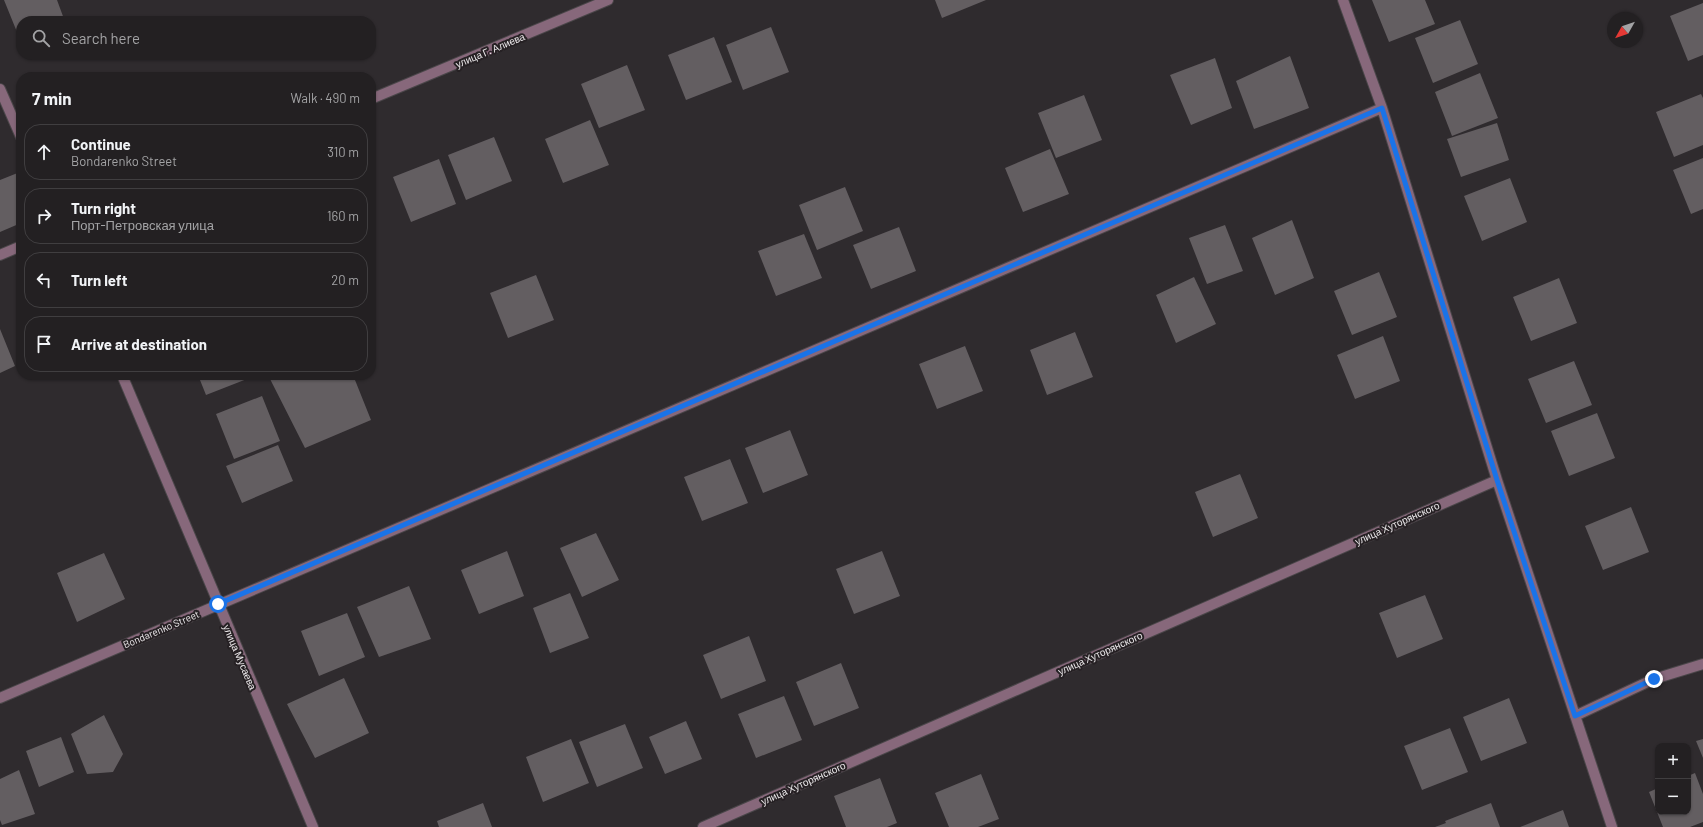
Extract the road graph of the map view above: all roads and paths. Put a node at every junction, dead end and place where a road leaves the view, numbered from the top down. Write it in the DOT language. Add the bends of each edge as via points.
graph roads {
  1 [pos="608,0"];
  2 [pos="1343,0"];
  3 [pos="0,89"];
  4 [pos="376,97"];
  5 [pos="1382,108"];
  6 [pos="16,126"];
  7 [pos="16,248"];
  8 [pos="0,255"];
  9 [pos="124,380"];
  10 [pos="1497,480"];
  11 [pos="218,604"];
  12 [pos="1703,664"];
  13 [pos="0,698"];
  14 [pos="1575,716"];
  15 [pos="313,827"];
  16 [pos="703,827"];
  17 [pos="1612,827"];
  1 -- 4 [label="street, улица Г. Алиева"];
  2 -- 5 [label="street"];
  3 -- 6 [label="street"];
  5 -- 10 [label="street"];
  5 -- 11 [label="street, Bondarenko Street"];
  7 -- 8 [label="street"];
  9 -- 11 [label="street, улица Мусаева"];
  10 -- 14 [label="street"];
  10 -- 16 [label="street, улица Хуторянского"];
  11 -- 13 [label="street, Bondarenko Street"];
  11 -- 15 [label="street, улица Мусаева"];
  12 -- 14 [label="street" via="1654,679"];
  14 -- 17 [label="street"];
}
